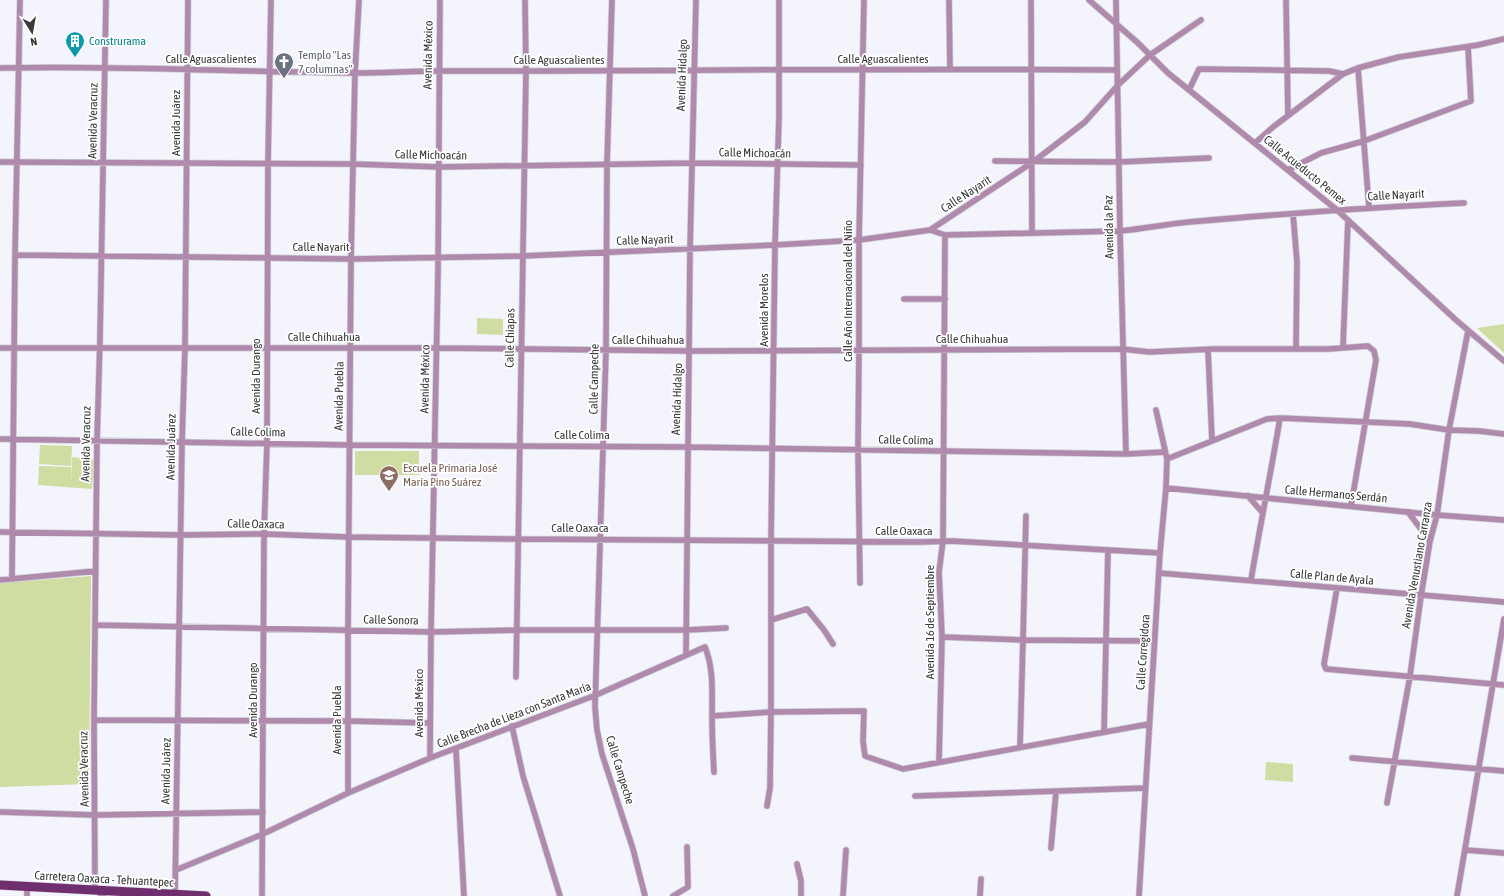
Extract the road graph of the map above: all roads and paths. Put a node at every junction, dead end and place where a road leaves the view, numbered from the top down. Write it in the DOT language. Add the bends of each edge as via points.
graph roads {
  1 [pos="20,0"];
  2 [pos="106,0"];
  3 [pos="188,0"];
  4 [pos="271,0"];
  5 [pos="359,0"];
  6 [pos="440,0"];
  7 [pos="525,0"];
  8 [pos="612,0"];
  9 [pos="696,0"];
  10 [pos="779,0"];
  11 [pos="864,0"];
  12 [pos="948,0"];
  13 [pos="1031,0"];
  14 [pos="1089,0"];
  15 [pos="1116,0"];
  16 [pos="1286,0"];
  17 [pos="1201,20"];
  18 [pos="1117,26"];
  19 [pos="1504,39"];
  20 [pos="1468,47"];
  21 [pos="1150,55"];
  22 [pos="0,68"];
  23 [pos="18,68"];
  24 [pos="104,68"];
  25 [pos="1358,68"];
  26 [pos="779,69"];
  27 [pos="950,69"];
  28 [pos="1031,69"];
  29 [pos="187,70"];
  30 [pos="270,70"];
  31 [pos="863,70"];
  32 [pos="1117,70"];
  33 [pos="1288,70"];
  34 [pos="438,71"];
  35 [pos="526,71"];
  36 [pos="611,71"];
  37 [pos="693,71"];
  38 [pos="355,73"];
  39 [pos="1343,74"];
  40 [pos="1118,85"];
  41 [pos="1189,90"];
  42 [pos="1288,115"];
  43 [pos="1364,141"];
  44 [pos="1255,143"];
  45 [pos="1209,158"];
  46 [pos="0,162"];
  47 [pos="17,162"];
  48 [pos="103,162"];
  49 [pos="187,162"];
  50 [pos="995,162"];
  51 [pos="1033,162"];
  52 [pos="1119,162"];
  53 [pos="268,163"];
  54 [pos="691,163"];
  55 [pos="353,164"];
  56 [pos="607,164"];
  57 [pos="861,164"];
  58 [pos="778,165"];
  59 [pos="524,166"];
  60 [pos="439,167"];
  61 [pos="1288,170"];
  62 [pos="1464,203"];
  63 [pos="1369,207"];
  64 [pos="1337,210"];
  65 [pos="1293,214"];
  66 [pos="1348,220"];
  67 [pos="930,230"];
  68 [pos="1120,231"];
  69 [pos="1032,234"];
  70 [pos="945,235"];
  71 [pos="859,240"];
  72 [pos="775,246"];
  73 [pos="690,250"];
  74 [pos="607,252"];
  75 [pos="15,255"];
  76 [pos="101,256"];
  77 [pos="522,256"];
  78 [pos="186,257"];
  79 [pos="438,257"];
  80 [pos="268,258"];
  81 [pos="351,258"];
  82 [pos="904,299"];
  83 [pos="945,299"];
  84 [pos="1468,331"];
  85 [pos="1343,347"];
  86 [pos="0,348"];
  87 [pos="14,348"];
  88 [pos="100,348"];
  89 [pos="185,348"];
  90 [pos="267,348"];
  91 [pos="350,348"];
  92 [pos="436,348"];
  93 [pos="1123,349"];
  94 [pos="1296,349"];
  95 [pos="521,350"];
  96 [pos="859,350"];
  97 [pos="1208,350"];
  98 [pos="606,351"];
  99 [pos="690,351"];
  100 [pos="774,351"];
  101 [pos="944,351"];
  102 [pos="1504,361"];
  103 [pos="1156,410"];
  104 [pos="1280,418"];
  105 [pos="1366,423"];
  106 [pos="1449,430"];
  107 [pos="1504,434"];
  108 [pos="0,439"];
  109 [pos="13,439"];
  110 [pos="1212,440"];
  111 [pos="97,441"];
  112 [pos="182,442"];
  113 [pos="267,443"];
  114 [pos="349,445"];
  115 [pos="434,445"];
  116 [pos="519,446"];
  117 [pos="604,446"];
  118 [pos="687,447"];
  119 [pos="772,448"];
  120 [pos="858,450"];
  121 [pos="944,451"];
  122 [pos="1164,452"];
  123 [pos="1126,454"];
  124 [pos="1167,460"];
  125 [pos="1166,488"];
  126 [pos="1248,496"];
  127 [pos="1267,498"];
  128 [pos="1351,506"];
  129 [pos="1262,512"];
  130 [pos="1408,512"];
  131 [pos="1437,515"];
  132 [pos="1026,516"];
  133 [pos="1504,520"];
  134 [pos="0,532"];
  135 [pos="12,532"];
  136 [pos="96,533"];
  137 [pos="264,534"];
  138 [pos="180,535"];
  139 [pos="348,537"];
  140 [pos="432,537"];
  141 [pos="518,539"];
  142 [pos="601,540"];
  143 [pos="686,540"];
  144 [pos="943,541"];
  145 [pos="1430,541"];
  146 [pos="771,542"];
  147 [pos="859,542"];
  148 [pos="1025,546"];
  149 [pos="1108,550"];
  150 [pos="1160,553"];
  151 [pos="96,571"];
  152 [pos="1159,573"];
  153 [pos="12,579"];
  154 [pos="0,580"];
  155 [pos="1251,580"];
  156 [pos="860,582"];
  157 [pos="1337,588"];
  158 [pos="1421,596"];
  159 [pos="1504,602"];
  160 [pos="1504,619"];
  161 [pos="770,620"];
  162 [pos="95,625"];
  163 [pos="179,627"];
  164 [pos="264,628"];
  165 [pos="726,628"];
  166 [pos="348,630"];
  167 [pos="517,630"];
  168 [pos="686,630"];
  169 [pos="598,631"];
  170 [pos="431,632"];
  171 [pos="942,637"];
  172 [pos="1024,640"];
  173 [pos="1107,641"];
  174 [pos="1154,641"];
  175 [pos="833,644"];
  176 [pos="686,656"];
  177 [pos="1410,676"];
  178 [pos="516,677"];
  179 [pos="1493,684"];
  180 [pos="1504,685"];
  181 [pos="596,695"];
  182 [pos="772,712"];
  183 [pos="712,716"];
  184 [pos="94,720"];
  185 [pos="178,721"];
  186 [pos="264,721"];
  187 [pos="349,721"];
  188 [pos="429,723"];
  189 [pos="1149,724"];
  190 [pos="512,726"];
  191 [pos="1104,732"];
  192 [pos="1020,747"];
  193 [pos="456,749"];
  194 [pos="430,758"];
  195 [pos="1352,758"];
  196 [pos="1394,761"];
  197 [pos="939,762"];
  198 [pos="1478,769"];
  199 [pos="1504,771"];
  200 [pos="714,772"];
  201 [pos="1145,788"];
  202 [pos="1056,792"];
  203 [pos="348,793"];
  204 [pos="915,796"];
  205 [pos="1387,803"];
  206 [pos="767,806"];
  207 [pos="0,812"];
  208 [pos="263,812"];
  209 [pos="177,813"];
  210 [pos="95,815"];
  211 [pos="263,834"];
  212 [pos="687,846"];
  213 [pos="1051,848"];
  214 [pos="846,850"];
  215 [pos="1465,850"];
  216 [pos="1504,853"];
  217 [pos="797,864"];
  218 [pos="176,870"];
  219 [pos="981,879"];
  220 [pos="0,885"];
  221 [pos="27,886"];
  222 [pos="95,890"];
  223 [pos="174,895"];
  224 [pos="27,896"];
  225 [pos="103,896"];
  226 [pos="206,896"];
  227 [pos="262,896"];
  228 [pos="464,896"];
  229 [pos="560,896"];
  230 [pos="645,896"];
  231 [pos="673,896"];
  232 [pos="801,896"];
  233 [pos="843,896"];
  234 [pos="980,896"];
  235 [pos="1139,896"];
  236 [pos="1457,896"];
  1 -- 23 [label="street"];
  2 -- 24 [label="street, Avenida Veracruz"];
  3 -- 29 [label="street, Avenida Juárez"];
  4 -- 30 [label="street, Avenida Durango"];
  5 -- 38 [label="street, Avenida Puebla"];
  6 -- 34 [label="street, Avenida México"];
  7 -- 35 [label="street, Calle Chiapas"];
  8 -- 36 [label="street, Calle Campeche"];
  9 -- 37 [label="street, Avenida Hidalgo"];
  10 -- 26 [label="street, Avenida Morelos"];
  11 -- 31 [label="street, Calle Año Internacional del Niño"];
  12 -- 27 [label="street"];
  13 -- 28 [label="street"];
  14 -- 18 [label="street, Calle Acueducto Pemex"];
  15 -- 18 [label="street, Avenida la Paz"];
  16 -- 33 [label="street"];
  17 -- 21 [label="street, Calle Nayarit"];
  18 -- 21 [label="street, Calle Acueducto Pemex"];
  18 -- 32 [label="street, Avenida la Paz"];
  19 -- 20 [label="street"];
  20 -- 25 [label="street" via="1415,53"];
  20 -- 43 [label="street" via="1471,101"];
  21 -- 40 [label="street, Calle Nayarit"];
  21 -- 41 [label="street, Calle Acueducto Pemex"];
  22 -- 23 [label="street, Calle Aguascalientes"];
  23 -- 24 [label="street, Calle Aguascalientes"];
  23 -- 47 [label="street"];
  24 -- 29 [label="street, Calle Aguascalientes"];
  24 -- 48 [label="street, Avenida Veracruz"];
  25 -- 39 [label="street"];
  25 -- 43 [label="street"];
  26 -- 31 [label="street, Calle Aguascalientes"];
  26 -- 37 [label="street, Calle Aguascalientes"];
  26 -- 58 [label="street, Avenida Morelos"];
  27 -- 28 [label="street, Calle Aguascalientes"];
  27 -- 31 [label="street, Calle Aguascalientes"];
  28 -- 32 [label="street, Calle Aguascalientes"];
  28 -- 51 [label="street"];
  29 -- 30 [label="street, Calle Aguascalientes"];
  29 -- 49 [label="street, Avenida Juárez"];
  30 -- 38 [label="street, Calle Aguascalientes"];
  30 -- 53 [label="street, Avenida Durango"];
  31 -- 57 [label="street, Calle Año Internacional del Niño"];
  32 -- 40 [label="street, Avenida la Paz"];
  33 -- 39 [label="street"];
  33 -- 41 [label="street" via="1199,69"];
  33 -- 42 [label="street"];
  34 -- 35 [label="street, Calle Aguascalientes"];
  34 -- 38 [label="street, Calle Aguascalientes"];
  34 -- 60 [label="street, Avenida México"];
  35 -- 36 [label="street, Calle Aguascalientes"];
  35 -- 59 [label="street, Calle Chiapas"];
  36 -- 37 [label="street, Calle Aguascalientes"];
  36 -- 56 [label="street, Calle Campeche"];
  37 -- 54 [label="street, Avenida Hidalgo"];
  38 -- 55 [label="street, Avenida Puebla"];
  39 -- 42 [label="street"];
  40 -- 51 [label="street, Calle Nayarit" via="1085,122"];
  40 -- 52 [label="street, Avenida la Paz"];
  41 -- 44 [label="street, Calle Acueducto Pemex"];
  42 -- 44 [label="street"];
  43 -- 61 [label="street" via="1321,153"];
  43 -- 63 [label="street"];
  44 -- 61 [label="street, Calle Acueducto Pemex"];
  45 -- 52 [label="street"];
  46 -- 47 [label="street, Calle Michoacán"];
  47 -- 48 [label="street, Calle Michoacán"];
  47 -- 75 [label="street"];
  48 -- 49 [label="street, Calle Michoacán"];
  48 -- 76 [label="street, Avenida Veracruz"];
  49 -- 53 [label="street, Calle Michoacán"];
  49 -- 78 [label="street, Avenida Juárez"];
  50 -- 51 [label="street"];
  51 -- 52 [label="street"];
  51 -- 67 [label="street, Calle Nayarit"];
  51 -- 69 [label="street"];
  52 -- 68 [label="street, Avenida la Paz"];
  53 -- 55 [label="street, Calle Michoacán"];
  53 -- 80 [label="street, Avenida Durango"];
  54 -- 56 [label="street, Calle Michoacán"];
  54 -- 58 [label="street, Calle Michoacán"];
  54 -- 73 [label="street, Avenida Hidalgo"];
  55 -- 60 [label="street, Calle Michoacán"];
  55 -- 81 [label="street, Avenida Puebla"];
  56 -- 59 [label="street, Calle Michoacán"];
  56 -- 74 [label="street, Calle Campeche"];
  57 -- 58 [label="street, Calle Michoacán"];
  57 -- 71 [label="street, Calle Año Internacional del Niño"];
  58 -- 72 [label="street, Avenida Morelos"];
  59 -- 60 [label="street, Calle Michoacán"];
  59 -- 77 [label="street, Calle Chiapas"];
  60 -- 79 [label="street, Avenida México"];
  61 -- 64 [label="street, Calle Acueducto Pemex"];
  62 -- 63 [label="street, Calle Nayarit"];
  63 -- 64 [label="street, Calle Nayarit"];
  64 -- 65 [label="street, Calle Nayarit"];
  64 -- 66 [label="street, Calle Acueducto Pemex"];
  65 -- 68 [label="street, Calle Nayarit" via="1186,222"];
  65 -- 94 [label="street" via="1297,262"];
  66 -- 84 [label="street, Calle Acueducto Pemex"];
  66 -- 85 [label="street"];
  67 -- 70 [label="street"];
  67 -- 71 [label="street, Calle Nayarit"];
  68 -- 69 [label="street, Calle Nayarit"];
  68 -- 93 [label="street, Avenida la Paz"];
  69 -- 70 [label="street, Calle Nayarit"];
  70 -- 83 [label="street, Avenida 16 de Septiembre"];
  71 -- 72 [label="street, Calle Nayarit"];
  71 -- 96 [label="street, Calle Año Internacional del Niño"];
  72 -- 73 [label="street, Calle Nayarit"];
  72 -- 100 [label="street, Avenida Morelos"];
  73 -- 74 [label="street, Calle Nayarit"];
  73 -- 99 [label="street, Avenida Hidalgo"];
  74 -- 77 [label="street, Calle Nayarit"];
  74 -- 98 [label="street, Calle Campeche"];
  75 -- 76 [label="street, Calle Nayarit"];
  75 -- 87 [label="street"];
  76 -- 78 [label="street, Calle Nayarit"];
  76 -- 88 [label="street, Avenida Veracruz"];
  77 -- 79 [label="street, Calle Nayarit"];
  77 -- 95 [label="street, Calle Chiapas"];
  78 -- 80 [label="street, Calle Nayarit"];
  78 -- 89 [label="street, Avenida Juárez"];
  79 -- 81 [label="street, Calle Nayarit"];
  79 -- 92 [label="street, Avenida México"];
  80 -- 81 [label="street, Calle Nayarit"];
  80 -- 90 [label="street, Avenida Durango"];
  81 -- 91 [label="street, Avenida Puebla"];
  82 -- 83 [label="street"];
  83 -- 101 [label="street, Avenida 16 de Septiembre"];
  84 -- 102 [label="street, Calle Acueducto Pemex"];
  84 -- 106 [label="street, Avenida Venustiano Carranza"];
  85 -- 94 [label="street, Calle Chihuahua"];
  85 -- 105 [label="street, Calle Chihuahua" via="1368,346 1374,351 1376,360"];
  86 -- 87 [label="street, Calle Chihuahua"];
  87 -- 88 [label="street, Calle Chihuahua"];
  87 -- 109 [label="street"];
  88 -- 89 [label="street, Calle Chihuahua"];
  88 -- 111 [label="street, Avenida Veracruz"];
  89 -- 90 [label="street, Calle Chihuahua"];
  89 -- 112 [label="street, Avenida Juárez"];
  90 -- 91 [label="street, Calle Chihuahua"];
  90 -- 113 [label="street, Avenida Durango"];
  91 -- 92 [label="street, Calle Chihuahua"];
  91 -- 114 [label="street, Avenida Puebla"];
  92 -- 95 [label="street, Calle Chihuahua"];
  92 -- 115 [label="street, Avenida México"];
  93 -- 97 [label="street, Calle Chihuahua" via="1149,352"];
  93 -- 101 [label="street, Calle Chihuahua"];
  93 -- 123 [label="street, Avenida la Paz"];
  94 -- 97 [label="street, Calle Chihuahua"];
  95 -- 98 [label="street, Calle Chihuahua"];
  95 -- 116 [label="street, Calle Chiapas"];
  96 -- 100 [label="street, Calle Chihuahua"];
  96 -- 101 [label="street, Calle Chihuahua"];
  96 -- 120 [label="street, Calle Año Internacional del Niño"];
  97 -- 110 [label="street"];
  98 -- 99 [label="street, Calle Chihuahua"];
  98 -- 117 [label="street, Calle Campeche"];
  99 -- 100 [label="street, Calle Chihuahua"];
  99 -- 118 [label="street, Avenida Hidalgo"];
  100 -- 119 [label="street, Avenida Morelos"];
  101 -- 121 [label="street, Avenida 16 de Septiembre"];
  103 -- 122 [label="street, Calle Corregidora"];
  104 -- 105 [label="street"];
  104 -- 110 [label="street" via="1267,419"];
  104 -- 127 [label="street"];
  105 -- 106 [label="street" via="1410,424"];
  105 -- 128 [label="street"];
  106 -- 107 [label="street"];
  106 -- 131 [label="street, Avenida Venustiano Carranza"];
  108 -- 109 [label="street, Calle Colima"];
  109 -- 111 [label="street, Calle Colima"];
  109 -- 135 [label="street"];
  110 -- 124 [label="street"];
  111 -- 112 [label="street, Calle Colima"];
  111 -- 136 [label="street, Avenida Veracruz"];
  112 -- 113 [label="street, Calle Colima"];
  112 -- 138 [label="street, Avenida Juárez"];
  113 -- 114 [label="street, Calle Colima"];
  113 -- 137 [label="street, Avenida Durango"];
  114 -- 115 [label="street, Calle Colima"];
  114 -- 139 [label="street, Avenida Puebla"];
  115 -- 116 [label="street, Calle Colima"];
  115 -- 140 [label="street, Avenida México"];
  116 -- 117 [label="street, Calle Colima"];
  116 -- 141 [label="street, Calle Chiapas"];
  117 -- 118 [label="street, Calle Colima"];
  117 -- 142 [label="street, Calle Campeche"];
  118 -- 119 [label="street, Calle Colima"];
  118 -- 143 [label="street, Avenida Hidalgo"];
  119 -- 120 [label="street, Calle Colima"];
  119 -- 146 [label="street, Avenida Morelos"];
  120 -- 121 [label="street, Calle Colima"];
  120 -- 147 [label="street, Calle Año Internacional del Niño"];
  121 -- 123 [label="street, Calle Colima"];
  121 -- 144 [label="street, Avenida 16 de Septiembre"];
  122 -- 123 [label="street, Calle Colima"];
  122 -- 124 [label="street, Calle Corregidora"];
  124 -- 125 [label="street, Calle Corregidora"];
  125 -- 126 [label="street, Calle Hermanos Serdán"];
  125 -- 150 [label="street, Calle Corregidora"];
  126 -- 127 [label="street, Calle Hermanos Serdán"];
  126 -- 129 [label="street"];
  127 -- 128 [label="street, Calle Hermanos Serdán"];
  127 -- 129 [label="street"];
  128 -- 130 [label="street, Calle Hermanos Serdán"];
  129 -- 155 [label="street"];
  130 -- 131 [label="street, Calle Hermanos Serdán"];
  130 -- 145 [label="street"];
  131 -- 133 [label="street, Calle Hermanos Serdán"];
  131 -- 145 [label="street, Avenida Venustiano Carranza"];
  132 -- 148 [label="street"];
  134 -- 135 [label="street, Calle Oaxaca"];
  135 -- 136 [label="street, Calle Oaxaca"];
  135 -- 153 [label="street"];
  136 -- 138 [label="street, Calle Oaxaca"];
  136 -- 151 [label="street, Avenida Veracruz"];
  137 -- 138 [label="street, Calle Oaxaca"];
  137 -- 139 [label="street, Calle Oaxaca"];
  137 -- 164 [label="street, Avenida Durango"];
  138 -- 163 [label="street, Avenida Juárez"];
  139 -- 140 [label="street, Calle Oaxaca"];
  139 -- 166 [label="street, Avenida Puebla"];
  140 -- 141 [label="street, Calle Oaxaca"];
  140 -- 170 [label="street, Avenida México"];
  141 -- 142 [label="street, Calle Oaxaca"];
  141 -- 167 [label="street, Calle Chiapas"];
  142 -- 143 [label="street, Calle Oaxaca"];
  142 -- 169 [label="street, Calle Campeche"];
  143 -- 146 [label="street, Calle Oaxaca"];
  143 -- 168 [label="street, Avenida Hidalgo"];
  144 -- 147 [label="street, Calle Oaxaca"];
  144 -- 148 [label="street, Calle Oaxaca"];
  144 -- 171 [label="street, Avenida 16 de Septiembre" via="939,572"];
  145 -- 158 [label="street, Avenida Venustiano Carranza"];
  146 -- 147 [label="street, Calle Oaxaca"];
  146 -- 161 [label="street, Avenida Morelos"];
  147 -- 156 [label="street, Calle Año Internacional del Niño"];
  148 -- 149 [label="street, Calle Oaxaca"];
  148 -- 172 [label="street"];
  149 -- 150 [label="street, Calle Oaxaca"];
  149 -- 173 [label="street"];
  150 -- 152 [label="street, Calle Corregidora"];
  151 -- 153 [label="street"];
  151 -- 162 [label="street, Avenida Veracruz"];
  152 -- 155 [label="street, Calle Plan de Ayala"];
  152 -- 174 [label="street, Calle Corregidora"];
  153 -- 154 [label="street"];
  155 -- 157 [label="street, Calle Plan de Ayala"];
  157 -- 158 [label="street, Calle Plan de Ayala"];
  157 -- 177 [label="street" via="1324,664 1326,669"];
  158 -- 159 [label="street, Calle Plan de Ayala"];
  158 -- 177 [label="street, Avenida Venustiano Carranza"];
  160 -- 179 [label="street"];
  161 -- 175 [label="street" via="807,609"];
  161 -- 182 [label="street, Avenida Morelos"];
  162 -- 163 [label="street, Calle Sonora"];
  162 -- 184 [label="street, Avenida Veracruz"];
  163 -- 164 [label="street, Calle Sonora"];
  163 -- 185 [label="street, Avenida Juárez"];
  164 -- 166 [label="street, Calle Sonora"];
  164 -- 186 [label="street, Avenida Durango"];
  165 -- 168 [label="street, Calle Sonora"];
  166 -- 170 [label="street, Calle Sonora"];
  166 -- 187 [label="street, Avenida Puebla"];
  167 -- 169 [label="street, Calle Sonora"];
  167 -- 170 [label="street, Calle Sonora"];
  167 -- 178 [label="street, Calle Chiapas"];
  168 -- 169 [label="street, Calle Sonora"];
  168 -- 176 [label="street, Avenida Hidalgo"];
  169 -- 181 [label="street, Calle Campeche"];
  170 -- 188 [label="street, Avenida México"];
  171 -- 172 [label="street"];
  171 -- 197 [label="street, Avenida 16 de Septiembre"];
  172 -- 173 [label="street"];
  172 -- 192 [label="street"];
  173 -- 174 [label="street"];
  173 -- 191 [label="street"];
  174 -- 189 [label="street, Calle Corregidora"];
  176 -- 181 [label="street, Calle Brecha de Lieza con Santa María"];
  176 -- 183 [label="street, Calle Brecha de Lieza con Santa María" via="705,647 709,657 713,688"];
  177 -- 179 [label="street"];
  177 -- 196 [label="street, Avenida Venustiano Carranza"];
  179 -- 180 [label="street"];
  179 -- 198 [label="street"];
  181 -- 190 [label="street, Calle Brecha de Lieza con Santa María"];
  181 -- 230 [label="street, Calle Campeche" via="597,730 602,754 633,848"];
  182 -- 183 [label="street"];
  182 -- 197 [label="street" via="864,711 862,741 865,756 903,769"];
  182 -- 206 [label="street, Avenida Morelos" via="770,788"];
  183 -- 200 [label="street"];
  184 -- 185 [label="street"];
  184 -- 210 [label="street, Avenida Veracruz"];
  185 -- 186 [label="street"];
  185 -- 209 [label="street, Avenida Juárez"];
  186 -- 187 [label="street"];
  186 -- 208 [label="street, Avenida Durango"];
  187 -- 188 [label="street"];
  187 -- 203 [label="street, Avenida Puebla"];
  188 -- 194 [label="street, Avenida México"];
  189 -- 191 [label="street"];
  189 -- 201 [label="street, Calle Corregidora"];
  190 -- 193 [label="street, Calle Brecha de Lieza con Santa María"];
  190 -- 229 [label="street" via="523,776"];
  191 -- 192 [label="street"];
  192 -- 197 [label="street"];
  193 -- 194 [label="street, Calle Brecha de Lieza con Santa María"];
  193 -- 228 [label="street"];
  194 -- 203 [label="street, Calle Brecha de Lieza con Santa María"];
  195 -- 196 [label="street"];
  196 -- 198 [label="street"];
  196 -- 205 [label="street, Avenida Venustiano Carranza"];
  198 -- 199 [label="street"];
  198 -- 215 [label="street"];
  201 -- 202 [label="street"];
  201 -- 235 [label="street, Calle Corregidora"];
  202 -- 204 [label="street"];
  202 -- 213 [label="street"];
  203 -- 211 [label="street, Calle Brecha de Lieza con Santa María"];
  207 -- 210 [label="street"];
  208 -- 209 [label="street"];
  208 -- 211 [label="street, Avenida Durango"];
  209 -- 210 [label="street"];
  209 -- 218 [label="street, Avenida Juárez"];
  210 -- 222 [label="street, Avenida Veracruz"];
  211 -- 218 [label="street, Calle Brecha de Lieza con Santa María"];
  211 -- 227 [label="street, Avenida Durango"];
  212 -- 231 [label="street" via="688,887"];
  214 -- 233 [label="street"];
  215 -- 216 [label="street"];
  215 -- 236 [label="street"];
  217 -- 232 [label="street"];
  218 -- 223 [label="street, Avenida Juárez"];
  219 -- 234 [label="street"];
  220 -- 221 [label="main road, Carretera Oaxaca - Tehuantepec"];
  221 -- 222 [label="main road, Carretera Oaxaca - Tehuantepec"];
  221 -- 224 [label="street"];
  222 -- 223 [label="main road, Carretera Oaxaca - Tehuantepec"];
  222 -- 225 [label="street"];
  223 -- 226 [label="main road, Carretera Oaxaca - Tehuantepec"];
}
